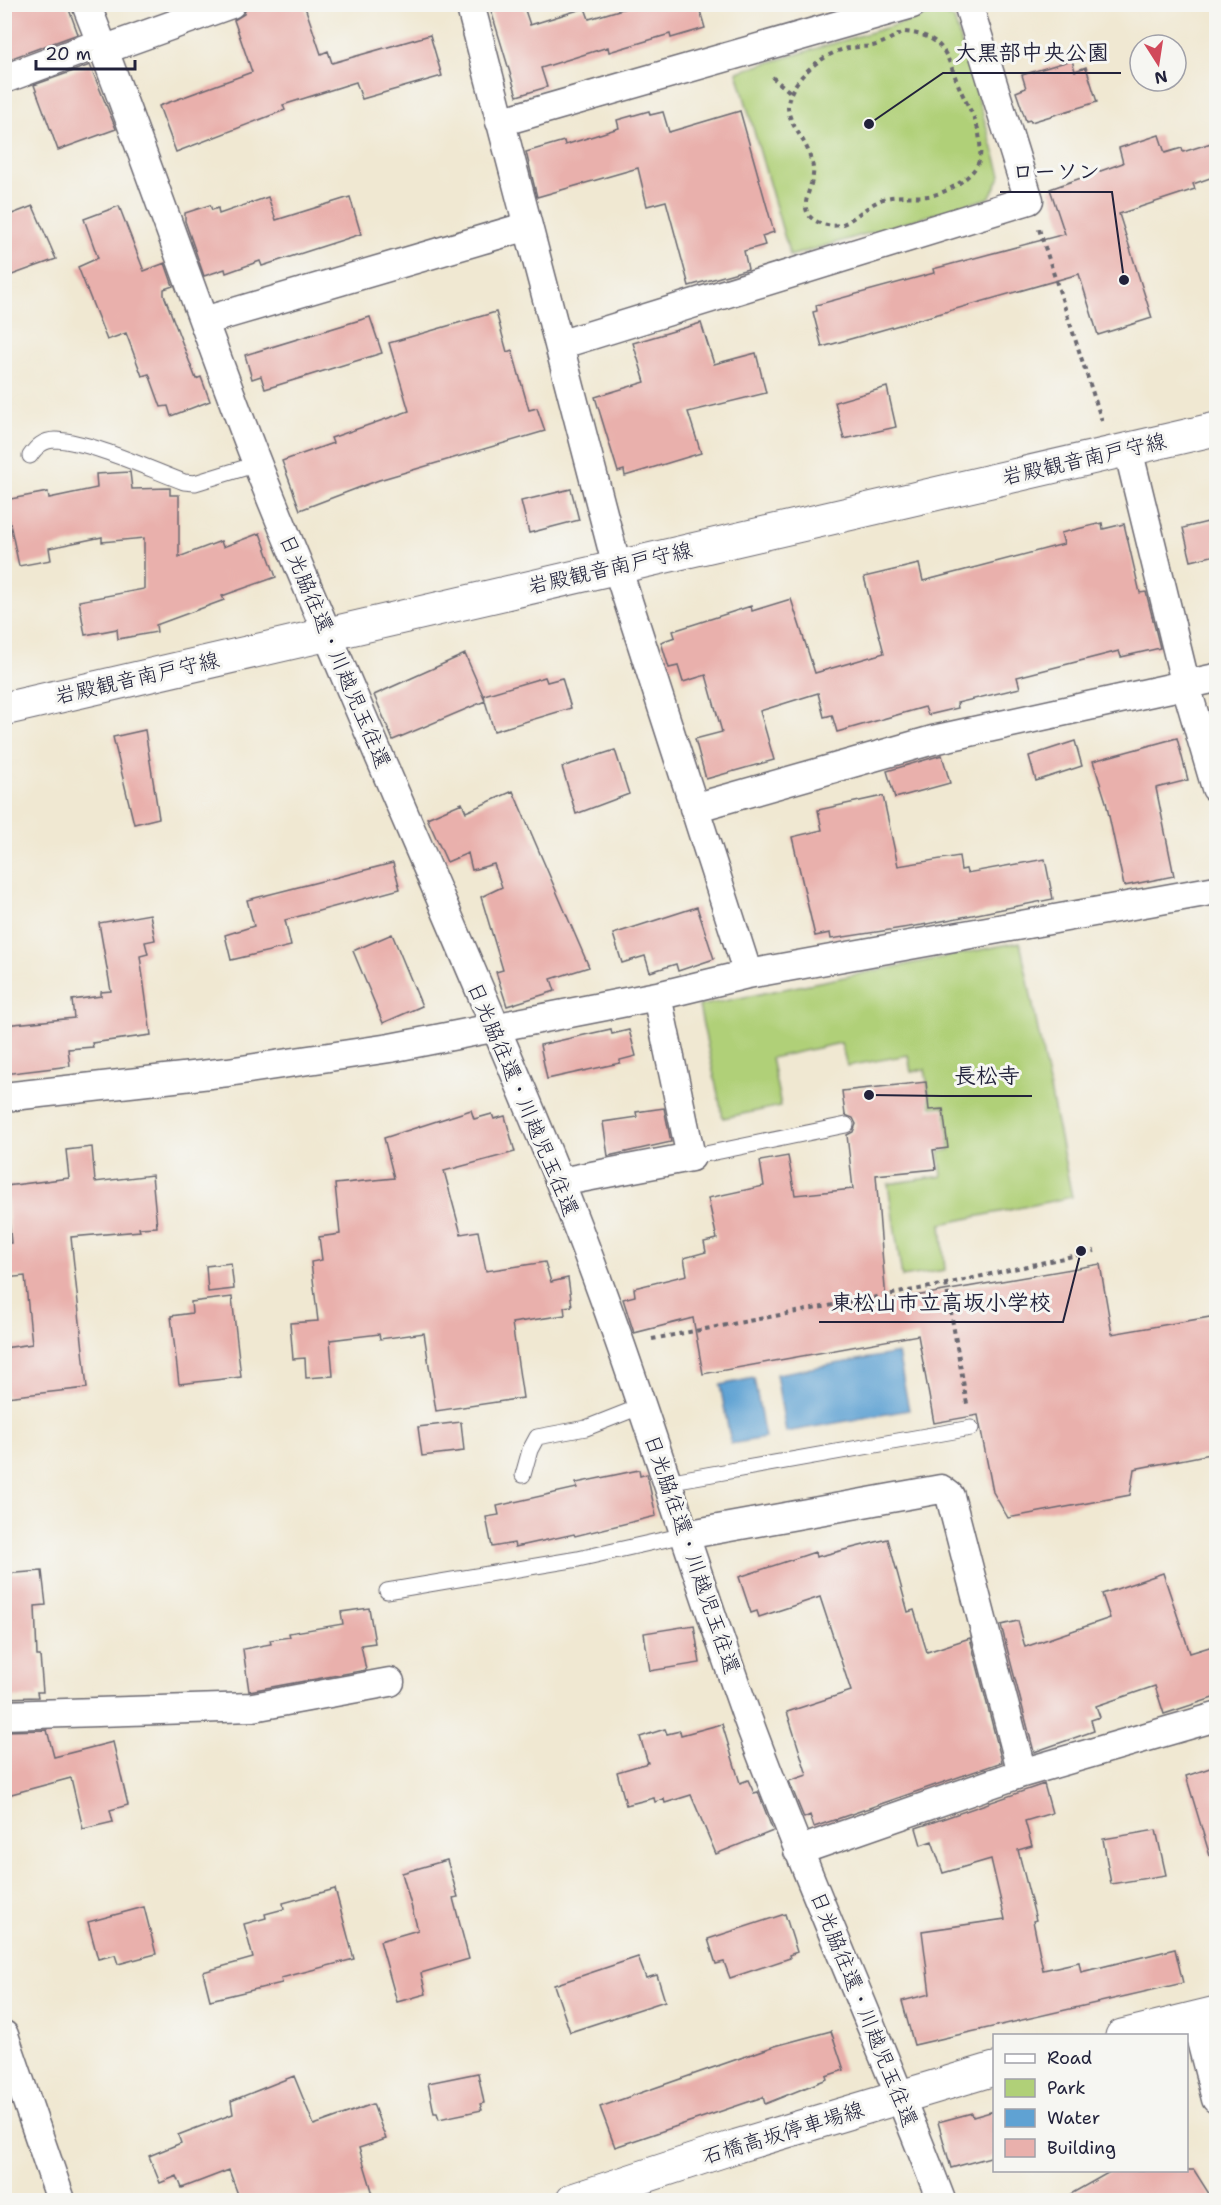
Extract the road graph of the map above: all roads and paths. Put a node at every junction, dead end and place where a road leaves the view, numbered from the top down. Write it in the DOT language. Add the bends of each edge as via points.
graph roads {
  1 [pos="86,4"];
  2 [pos="231,4"];
  3 [pos="470,4"];
  4 [pos="912,4"];
  5 [pos="968,4"];
  6 [pos="102,47"];
  7 [pos="4,79"];
  8 [pos="500,122"];
  9 [pos="931,196"];
  10 [pos="1029,200"];
  11 [pos="528,226"];
  12 [pos="204,321"];
  13 [pos="559,345"];
  14 [pos="1102,421"];
  15 [pos="1216,429"];
  16 [pos="1128,450"];
  17 [pos="30,456"];
  18 [pos="257,464"];
  19 [pos="617,567"];
  20 [pos="326,634"];
  21 [pos="1216,678"];
  22 [pos="1186,686"];
  23 [pos="4,709"];
  24 [pos="1216,788"];
  25 [pos="694,808"];
  26 [pos="1216,890"];
  27 [pos="748,974"];
  28 [pos="657,996"];
  29 [pos="495,1030"];
  30 [pos="4,1097"];
  31 [pos="846,1125"];
  32 [pos="691,1157"];
  33 [pos="560,1182"];
  34 [pos="1095,1251"];
  35 [pos="946,1284"];
  36 [pos="622,1345"];
  37 [pos="642,1406"];
  38 [pos="971,1428"];
  39 [pos="523,1475"];
  40 [pos="667,1482"];
  41 [pos="686,1535"];
  42 [pos="387,1591"];
  43 [pos="390,1682"];
  44 [pos="4,1715"];
  45 [pos="1216,1717"];
  46 [pos="1022,1773"];
  47 [pos="798,1851"];
  48 [pos="1206,2015"];
  49 [pos="1130,2034"];
  50 [pos="6,2043"];
  51 [pos="993,2069"];
  52 [pos="902,2097"];
  53 [pos="1216,2099"];
  54 [pos="61,2200"];
  55 [pos="573,2200"];
  56 [pos="941,2200"];
  1 -- 6 [label="street, 日光脇往還・川越児玉往還"];
  2 -- 6 [label="street"];
  3 -- 8 [label="street"];
  4 -- 8 [label="street"];
  5 -- 10 [label="street"];
  6 -- 7 [label="street"];
  6 -- 12 [label="street, 日光脇往還・川越児玉往還"];
  8 -- 11 [label="street"];
  9 -- 9 [label="path" via="882,200 842,225 820,224 811,217 805,196 813,174 812,164 790,119 788,106 790,92 804,75 847,48 873,46 905,32 925,34 938,41 978,132 980,156 977,166 962,180"];
  10 -- 13 [label="street"];
  10 -- 14 [label="path"];
  11 -- 12 [label="street"];
  11 -- 13 [label="street"];
  12 -- 18 [label="street, 日光脇往還・川越児玉往還"];
  13 -- 19 [label="street"];
  15 -- 16 [label="main road, 岩殿観音南戸守線"];
  16 -- 19 [label="main road, 岩殿観音南戸守線"];
  16 -- 22 [label="street"];
  17 -- 18 [label="lane" via="37,445 54,440 195,483"];
  18 -- 20 [label="street, 日光脇往還・川越児玉往還"];
  19 -- 20 [label="main road, 岩殿観音南戸守線"];
  19 -- 25 [label="street"];
  20 -- 23 [label="main road, 岩殿観音南戸守線"];
  20 -- 29 [label="street, 日光脇往還・川越児玉往還"];
  21 -- 22 [label="street"];
  22 -- 24 [label="street"];
  22 -- 25 [label="street" via="933,740"];
  25 -- 27 [label="street"];
  26 -- 27 [label="street"];
  27 -- 28 [label="street"];
  28 -- 29 [label="street"];
  28 -- 32 [label="street"];
  29 -- 30 [label="street" via="228,1072"];
  29 -- 33 [label="street, 日光脇往還・川越児玉往還"];
  31 -- 32 [label="lane"];
  32 -- 33 [label="street"];
  33 -- 36 [label="street, 日光脇往還・川越児玉往還"];
  34 -- 35 [label="path"];
  35 -- 36 [label="path"];
  35 -- 38 [label="path"];
  36 -- 37 [label="street, 日光脇往還・川越児玉往還"];
  37 -- 39 [label="lane" via="586,1428 537,1437"];
  37 -- 40 [label="street, 日光脇往還・川越児玉往還"];
  38 -- 40 [label="lane"];
  40 -- 41 [label="street, 日光脇往還・川越児玉往還"];
  41 -- 42 [label="lane" via="578,1559"];
  41 -- 46 [label="street" via="941,1490 950,1496"];
  41 -- 47 [label="street, 日光脇往還・川越児玉往還"];
  43 -- 44 [label="street" via="253,1707"];
  45 -- 46 [label="street"];
  46 -- 47 [label="street"];
  47 -- 52 [label="street, 日光脇往還・川越児玉往還"];
  48 -- 49 [label="main road"];
  48 -- 53 [label="street"];
  50 -- 54 [label="street"];
  51 -- 52 [label="main road, 石橋高坂停車場線"];
  52 -- 55 [label="main road, 石橋高坂停車場線"];
  52 -- 56 [label="street, 日光脇往還・川越児玉往還"];
}
